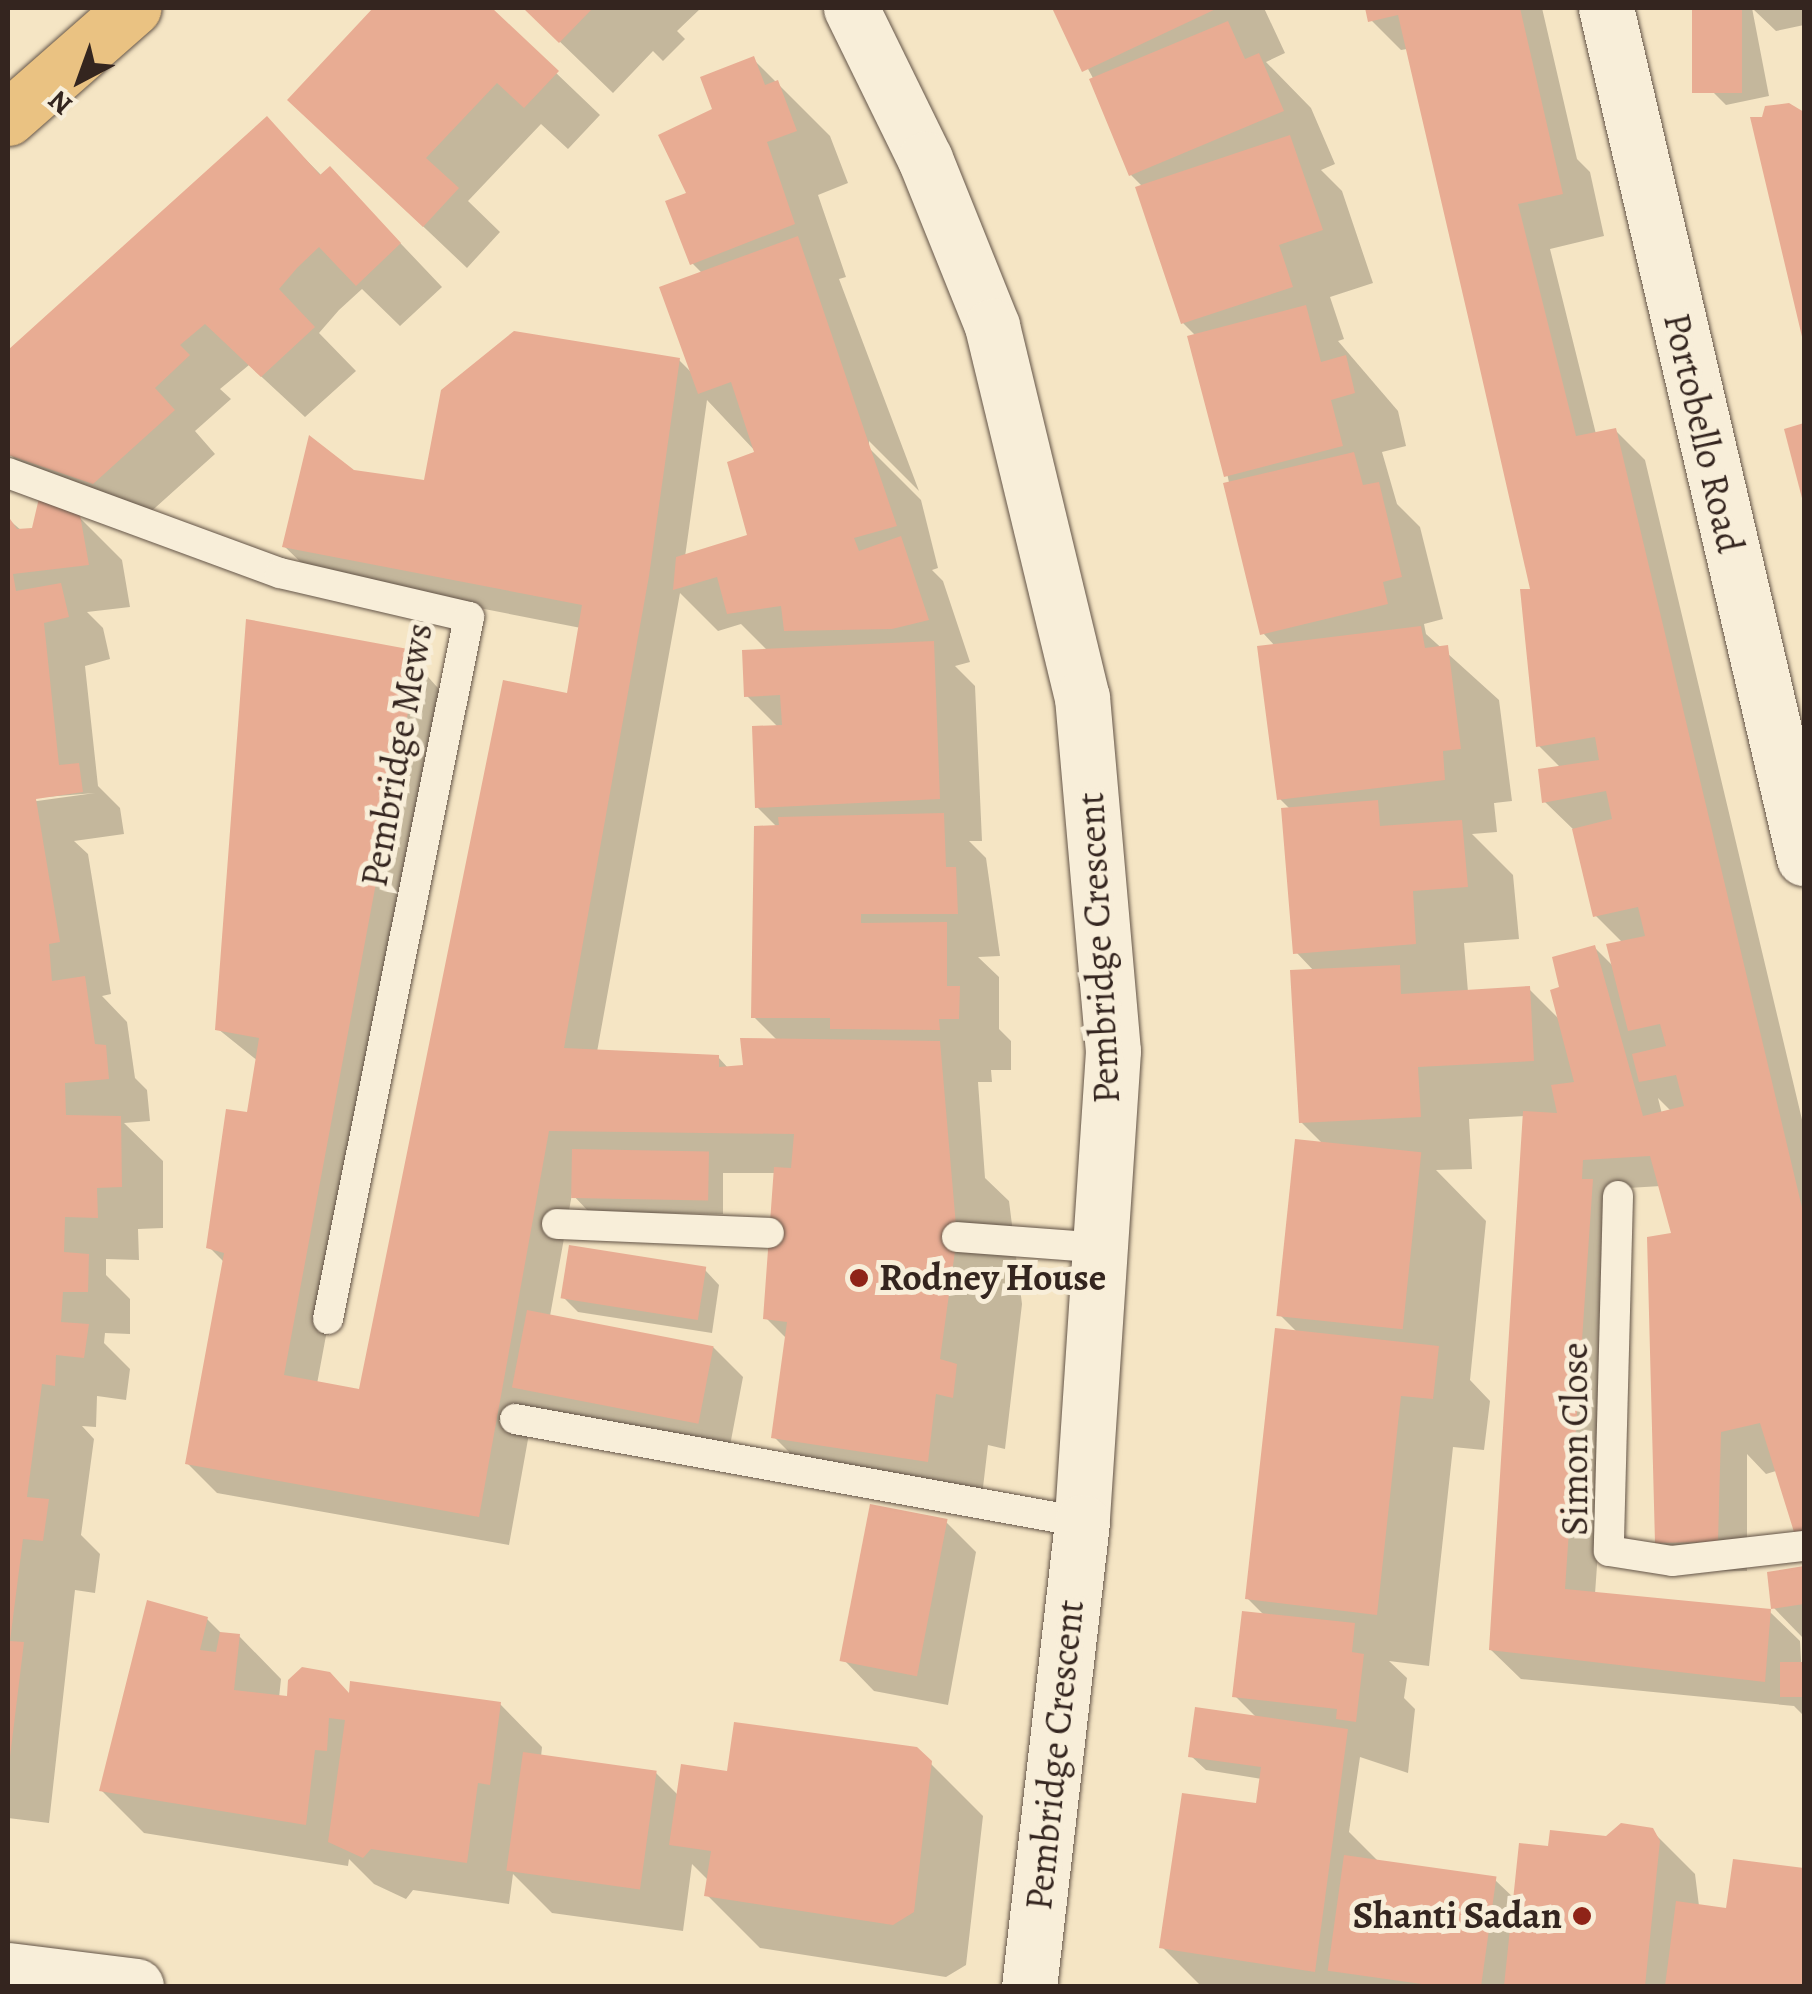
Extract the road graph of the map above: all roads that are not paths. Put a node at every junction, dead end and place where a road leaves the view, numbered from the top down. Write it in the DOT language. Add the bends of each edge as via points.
graph roads {
  1 [pos="133,8"];
  2 [pos="851,8"];
  3 [pos="1606,8"];
  4 [pos="11,109"];
  5 [pos="8,473"];
  6 [pos="1804,858"];
  7 [pos="1618,1196"];
  8 [pos="557,1224"];
  9 [pos="769,1233"];
  10 [pos="957,1237"];
  11 [pos="1104,1248"];
  12 [pos="328,1319"];
  13 [pos="516,1418"];
  14 [pos="1082,1522"];
  15 [pos="1804,1546"];
  16 [pos="8,1970"];
  17 [pos="136,1986"];
  18 [pos="1030,1986"];
  1 -- 4 [label="main road"];
  2 -- 11 [label="street, Pembridge Crescent" via="925,159 992,326 1082,696 1113,1051"];
  3 -- 6 [label="street, Portobello Road"];
  5 -- 12 [label="lane, Pembridge Mews" via="280,573 469,617"];
  7 -- 15 [label="lane, Simon Close" via="1610,1550 1672,1561"];
  8 -- 9 [label="lane"];
  10 -- 11 [label="lane"];
  11 -- 14 [label="street, Pembridge Crescent"];
  13 -- 14 [label="lane"];
  14 -- 18 [label="street, Pembridge Crescent"];
  16 -- 17 [label="street"];
}
